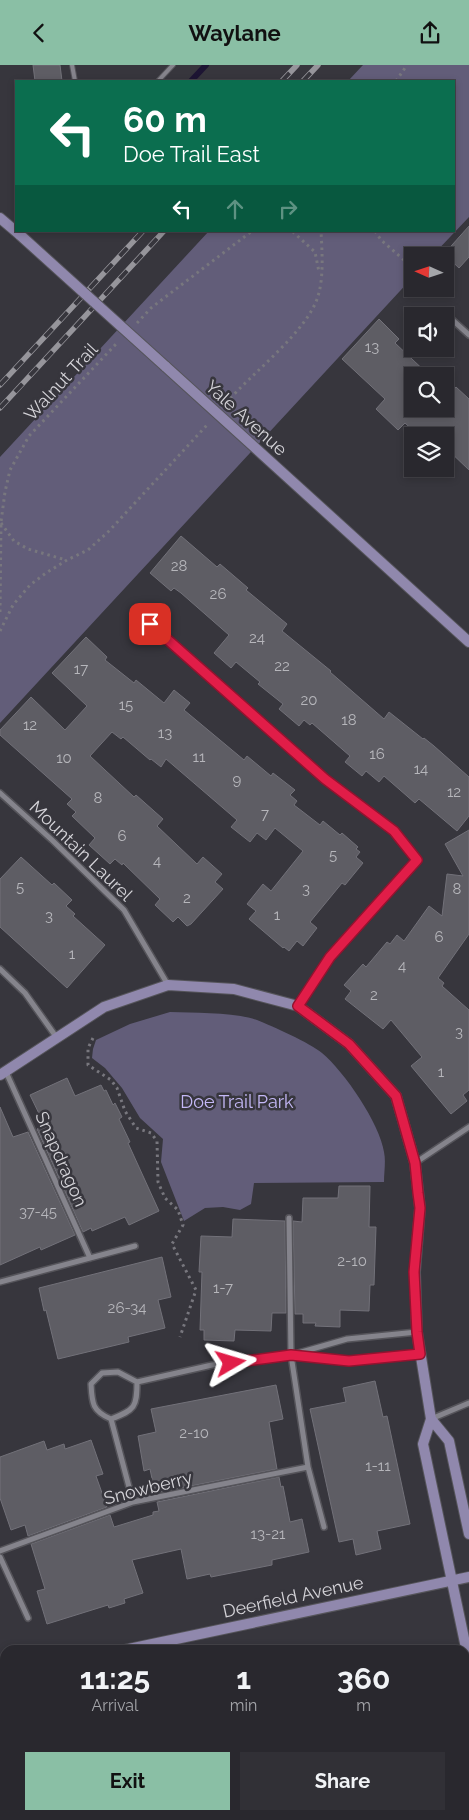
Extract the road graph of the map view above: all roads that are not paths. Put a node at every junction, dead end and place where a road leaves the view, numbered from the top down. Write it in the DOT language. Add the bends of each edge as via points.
graph roads {
  1 [pos="72,65"];
  2 [pos="174,65"];
  3 [pos="75,80"];
  4 [pos="159,80"];
  5 [pos="0,218"];
  6 [pos="15,231"];
  7 [pos="16,232"];
  8 [pos="454,321"];
  9 [pos="469,335"];
  10 [pos="150,624"];
  11 [pos="469,643"];
  12 [pos="0,793"];
  13 [pos="0,969"];
  14 [pos="168,985"];
  15 [pos="298,1006"];
  16 [pos="57,1038"];
  17 [pos="3,1073"];
  18 [pos="469,1127"];
  19 [pos="415,1163"];
  20 [pos="290,1217"];
  21 [pos="135,1246"];
  22 [pos="90,1258"];
  23 [pos="0,1282"];
  24 [pos="417,1332"];
  25 [pos="420,1354"];
  26 [pos="291,1355"];
  27 [pos="137,1382"];
  28 [pos="469,1403"];
  29 [pos="111,1419"];
  30 [pos="431,1419"];
  31 [pos="308,1467"];
  32 [pos="134,1502"];
  33 [pos="324,1527"];
  34 [pos="469,1534"];
  35 [pos="0,1551"];
  36 [pos="0,1557"];
  37 [pos="469,1577"];
  38 [pos="452,1581"];
  39 [pos="28,1618"];
  40 [pos="148,1645"];
  41 [pos="465,1645"];
  1 -- 3 [label="lane"];
  2 -- 4 [label="lane"];
  5 -- 6 [label="street, Yale Avenue, bridge"];
  7 -- 11 [label="street, Yale Avenue, bridge"];
  8 -- 9 [label="street"];
  10 -- 15 [label="street" via="325,779 394,831 417,860 330,957"];
  12 -- 14 [label="street, Mountain Laurel" via="124,911"];
  13 -- 16 [label="street" via="25,993"];
  14 -- 15 [label="street" via="234,989"];
  14 -- 16 [label="street" via="104,1007"];
  15 -- 19 [label="street" via="349,1044 396,1096"];
  16 -- 17 [label="street"];
  17 -- 22 [label="street, Snapdragon"];
  18 -- 19 [label="street"];
  19 -- 24 [label="street" via="420,1208 414,1272"];
  20 -- 26 [label="street"];
  21 -- 22 [label="street"];
  22 -- 23 [label="street"];
  24 -- 25 [label="street"];
  24 -- 26 [label="street" via="347,1339"];
  25 -- 26 [label="street" via="349,1361"];
  25 -- 30 [label="street"];
  26 -- 27 [label="street" via="212,1365"];
  26 -- 31 [label="street"];
  27 -- 29 [label="street" via="137,1399 130,1412"];
  27 -- 29 [label="street" via="118,1372 102,1373 91,1384 92,1402 99,1413"];
  28 -- 30 [label="street"];
  29 -- 32 [label="street"];
  30 -- 34 [label="street" via="450,1441"];
  30 -- 38 [label="street" via="423,1443"];
  31 -- 32 [label="street, Snowberry"];
  31 -- 33 [label="street"];
  32 -- 35 [label="street, Snowberry"];
  36 -- 39 [label="street"];
  37 -- 38 [label="street, Deerfield Avenue"];
  38 -- 40 [label="street, Deerfield Avenue"];
  38 -- 41 [label="street"];
}
